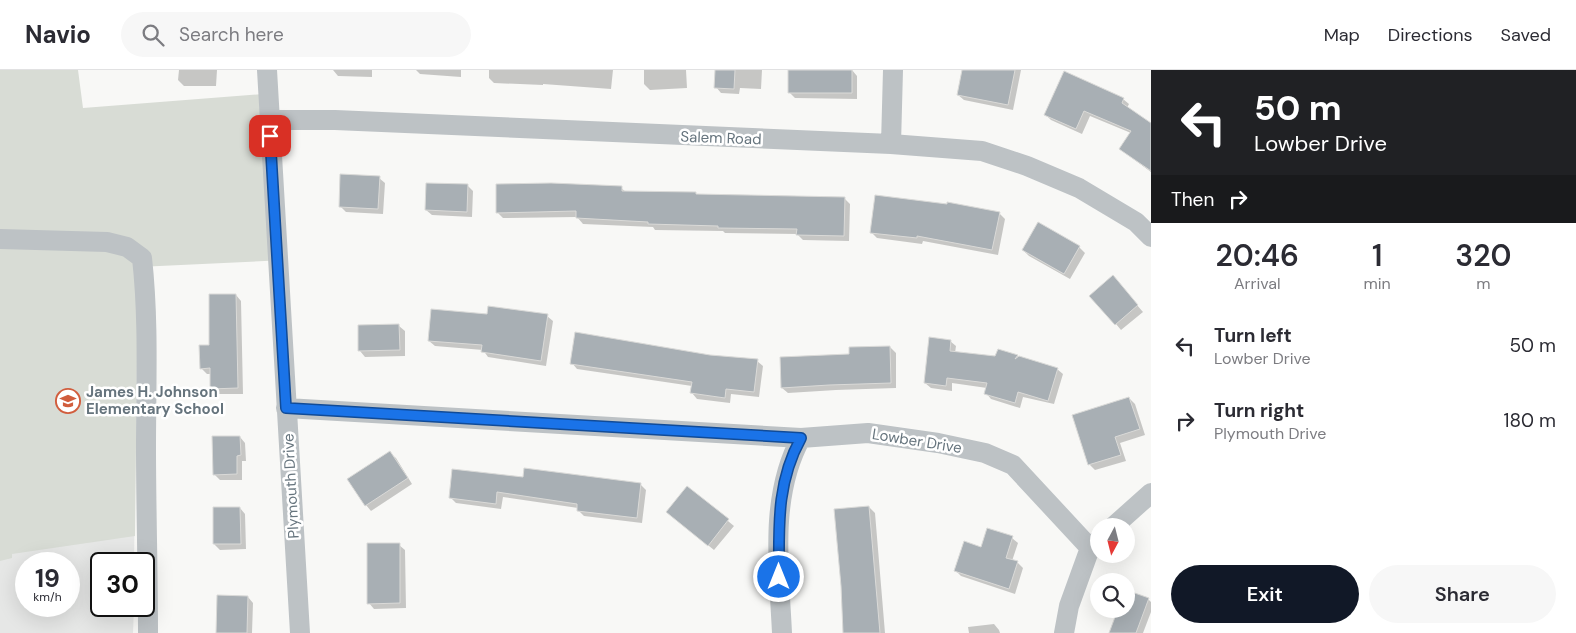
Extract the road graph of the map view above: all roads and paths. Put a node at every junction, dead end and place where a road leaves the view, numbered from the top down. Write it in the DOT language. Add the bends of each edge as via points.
graph roads {
  1 [pos="267,70"];
  2 [pos="893,70"];
  3 [pos="269,120"];
  4 [pos="891,144"];
  5 [pos="1151,237"];
  6 [pos="0,239"];
  7 [pos="286,408"];
  8 [pos="801,438"];
  9 [pos="1151,494"];
  10 [pos="1123,518"];
  11 [pos="1090,540"];
  12 [pos="1090,554"];
  13 [pos="148,633"];
  14 [pos="300,633"];
  15 [pos="782,633"];
  16 [pos="1064,633"];
  1 -- 3 [label="street, Plymouth Drive"];
  2 -- 4 [label="street"];
  3 -- 4 [label="street, Salem Road" via="335,120"];
  3 -- 7 [label="street, Plymouth Drive"];
  4 -- 5 [label="street, Salem Road" via="982,151 1027,166 1079,188 1136,222"];
  6 -- 13 [label="street" via="107,242 127,247 142,258 146,330"];
  7 -- 8 [label="street, Lowber Drive"];
  7 -- 14 [label="street, Plymouth Drive"];
  8 -- 11 [label="street, Lowber Drive" via="868,433 985,452 1013,465"];
  8 -- 15 [label="street" via="791,457 779,509"];
  9 -- 10 [label="street"];
  12 -- 16 [label="street" via="1069,606"];
}
